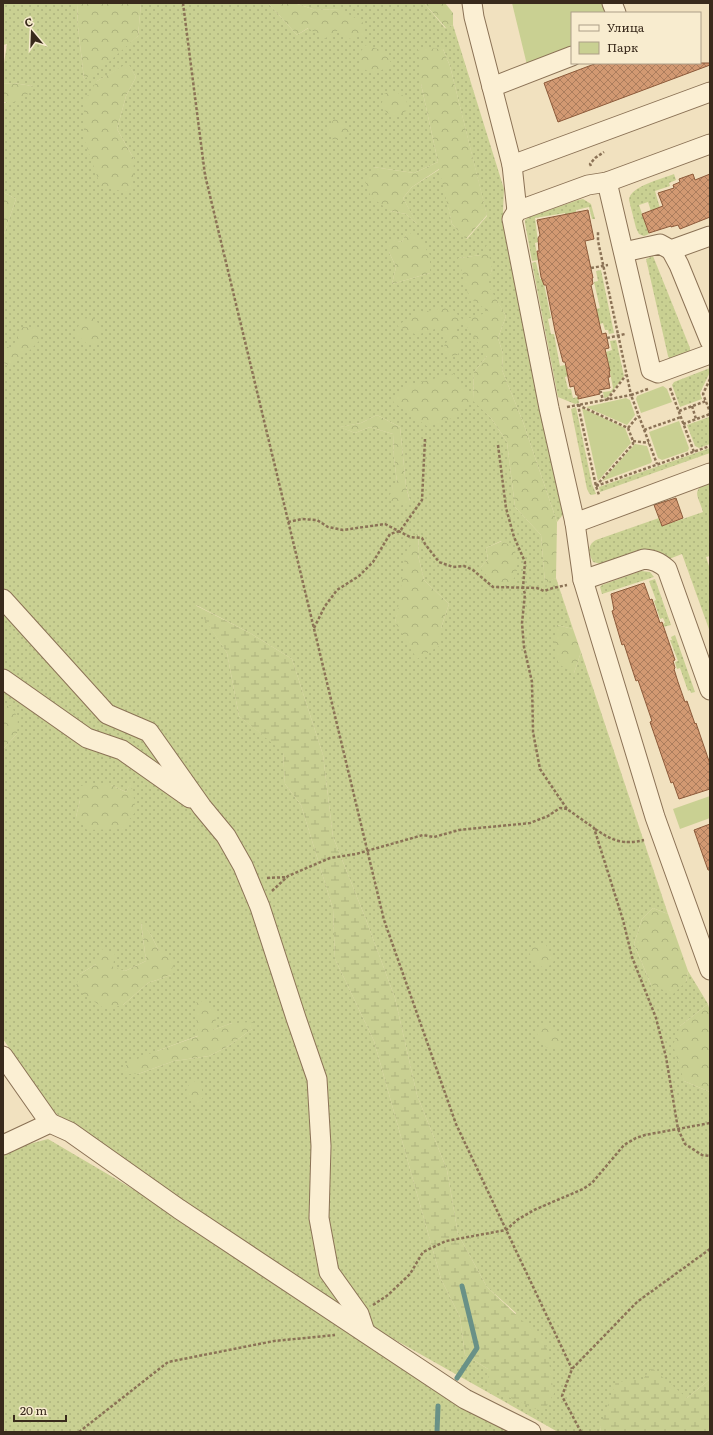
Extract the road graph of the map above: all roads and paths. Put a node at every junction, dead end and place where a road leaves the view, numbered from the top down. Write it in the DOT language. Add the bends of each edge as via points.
graph roads {
  1 [pos="183,3"];
  2 [pos="472,3"];
  3 [pos="571,56"];
  4 [pos="492,87"];
  5 [pos="710,92"];
  6 [pos="710,144"];
  7 [pos="512,165"];
  8 [pos="607,182"];
  9 [pos="517,211"];
  10 [pos="598,225"];
  11 [pos="710,236"];
  12 [pos="672,250"];
  13 [pos="619,258"];
  14 [pos="603,266"];
  15 [pos="591,268"];
  16 [pos="631,333"];
  17 [pos="618,336"];
  18 [pos="607,338"];
  19 [pos="710,341"];
  20 [pos="710,354"];
  21 [pos="626,375"];
  22 [pos="710,380"];
  23 [pos="668,382"];
  24 [pos="653,387"];
  25 [pos="599,392"];
  26 [pos="631,395"];
  27 [pos="603,400"];
  28 [pos="607,400"];
  29 [pos="706,401"];
  30 [pos="578,405"];
  31 [pos="692,406"];
  32 [pos="561,408"];
  33 [pos="679,411"];
  34 [pos="710,413"];
  35 [pos="639,415"];
  36 [pos="681,416"];
  37 [pos="696,419"];
  38 [pos="683,424"];
  39 [pos="628,428"];
  40 [pos="644,430"];
  41 [pos="425,439"];
  42 [pos="633,441"];
  43 [pos="649,443"];
  44 [pos="498,445"];
  45 [pos="710,446"];
  46 [pos="694,452"];
  47 [pos="657,464"];
  48 [pos="710,473"];
  49 [pos="596,486"];
  50 [pos="605,513"];
  51 [pos="288,522"];
  52 [pos="575,523"];
  53 [pos="400,531"];
  54 [pos="583,580"];
  55 [pos="523,588"];
  56 [pos="3,599"];
  57 [pos="314,629"];
  58 [pos="3,679"];
  59 [pos="710,690"];
  60 [pos="202,806"];
  61 [pos="567,809"];
  62 [pos="594,828"];
  63 [pos="662,837"];
  64 [pos="367,850"];
  65 [pos="260,907"];
  66 [pos="710,970"];
  67 [pos="3,1056"];
  68 [pos="710,1123"];
  69 [pos="50,1124"];
  70 [pos="678,1129"];
  71 [pos="3,1145"];
  72 [pos="710,1156"];
  73 [pos="506,1230"];
  74 [pos="710,1249"];
  75 [pos="359,1314"];
  76 [pos="365,1332"];
  77 [pos="572,1369"];
  78 [pos="79,1432"];
  79 [pos="531,1432"];
  80 [pos="581,1432"];
  1 -- 51 [label="path" via="204,175"];
  2 -- 4 [label="street"];
  3 -- 4 [label="street"];
  4 -- 7 [label="street"];
  5 -- 7 [label="street"];
  6 -- 8 [label="street"];
  7 -- 9 [label="street"];
  8 -- 9 [label="street" via="588,185"];
  8 -- 13 [label="street"];
  9 -- 52 [label="street" via="512,219"];
  10 -- 14 [label="path"];
  11 -- 12 [label="street"];
  12 -- 13 [label="street" via="660,244"];
  12 -- 19 [label="street"];
  13 -- 14 [label="path"];
  13 -- 20 [label="street" via="651,370 658,373"];
  14 -- 15 [label="path"];
  14 -- 17 [label="path"];
  16 -- 17 [label="path"];
  17 -- 18 [label="path"];
  17 -- 21 [label="path"];
  21 -- 26 [label="path"];
  21 -- 28 [label="path"];
  22 -- 29 [label="path" via="703,394"];
  23 -- 33 [label="path"];
  24 -- 26 [label="path"];
  25 -- 27 [label="path"];
  26 -- 28 [label="path"];
  26 -- 35 [label="path"];
  27 -- 28 [label="path"];
  27 -- 30 [label="path"];
  29 -- 31 [label="path"];
  29 -- 34 [label="path"];
  30 -- 32 [label="path"];
  30 -- 39 [label="path"];
  30 -- 49 [label="path"];
  31 -- 33 [label="path"];
  31 -- 37 [label="path"];
  33 -- 36 [label="path"];
  34 -- 37 [label="path"];
  35 -- 39 [label="path"];
  35 -- 40 [label="path"];
  36 -- 38 [label="path"];
  36 -- 40 [label="path"];
  37 -- 38 [label="path"];
  38 -- 46 [label="path"];
  39 -- 42 [label="path"];
  40 -- 43 [label="path"];
  41 -- 53 [label="path" via="422,500"];
  42 -- 43 [label="path"];
  42 -- 49 [label="path"];
  43 -- 47 [label="path"];
  44 -- 55 [label="path" via="506,508 514,537 525,562"];
  45 -- 46 [label="path"];
  46 -- 47 [label="path"];
  47 -- 49 [label="path"];
  48 -- 50 [label="street"];
  49 -- 50 [label="path"];
  50 -- 52 [label="street"];
  51 -- 53 [label="path" via="302,519 317,520 328,527 343,530 385,524"];
  51 -- 57 [label="path"];
  52 -- 54 [label="street"];
  53 -- 55 [label="path" via="410,537 422,538 439,562 473,570 492,586"];
  53 -- 57 [label="path" via="390,534 373,562 359,576 337,590 325,606"];
  54 -- 55 [label="path" via="544,591"];
  54 -- 59 [label="street" via="644,559 654,560 667,569"];
  54 -- 63 [label="street"];
  55 -- 61 [label="path" via="524,647 532,682 533,732 540,769"];
  56 -- 60 [label="street" via="107,714 149,732"];
  57 -- 64 [label="path"];
  58 -- 60 [label="street" via="87,738 122,750"];
  60 -- 65 [label="street" via="226,836 244,866"];
  61 -- 62 [label="path"];
  61 -- 64 [label="path" via="560,808 530,824 459,830 434,837 423,835"];
  62 -- 63 [label="path" via="608,838 620,842 632,843"];
  62 -- 70 [label="path" via="632,957 656,1018 666,1057"];
  63 -- 66 [label="street"];
  64 -- 65 [label="path" via="330,858 288,876"];
  64 -- 73 [label="path" via="384,920 456,1124"];
  65 -- 75 [label="street" via="317,1079 321,1146 319,1218 329,1272"];
  67 -- 69 [label="street"];
  68 -- 70 [label="path"];
  69 -- 71 [label="street"];
  69 -- 76 [label="street" via="70,1132 179,1209"];
  70 -- 72 [label="path" via="685,1144 702,1155"];
  70 -- 73 [label="path" via="645,1135 624,1144 583,1189 534,1210"];
  73 -- 75 [label="path" via="446,1241 422,1252 410,1274 388,1295"];
  73 -- 77 [label="path"];
  74 -- 77 [label="path" via="637,1302"];
  75 -- 76 [label="street"];
  76 -- 78 [label="path" via="274,1341 168,1362"];
  76 -- 79 [label="street" via="465,1399"];
  77 -- 80 [label="path" via="562,1396"];
}
